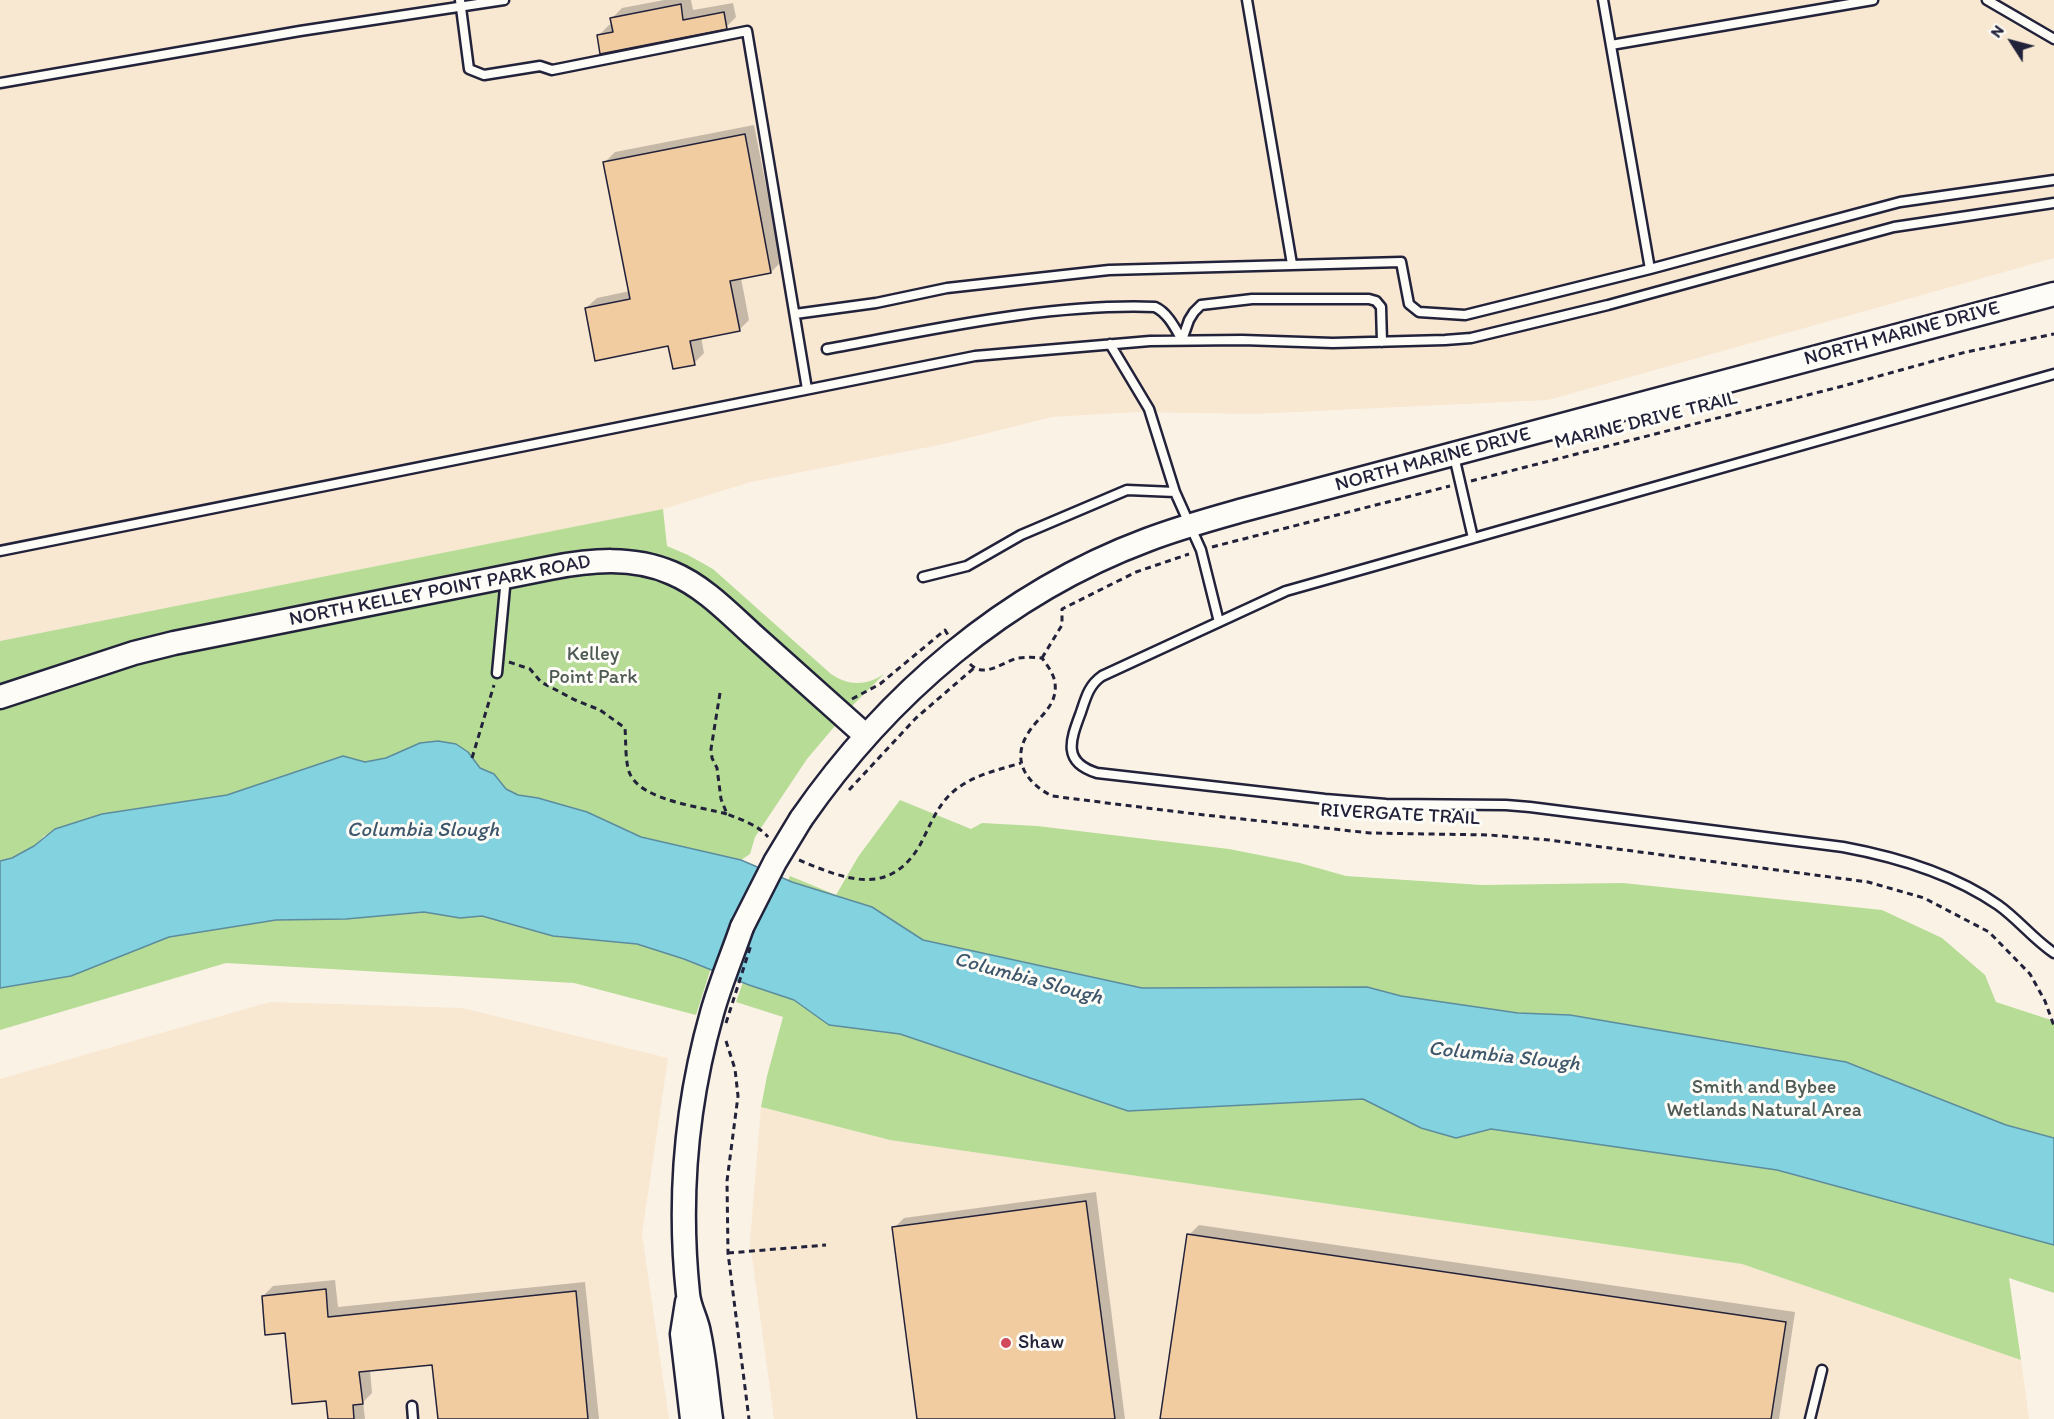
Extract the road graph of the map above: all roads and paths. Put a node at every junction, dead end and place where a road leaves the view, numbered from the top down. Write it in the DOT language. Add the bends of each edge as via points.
graph roads {
  1 [pos="504,0"];
  2 [pos="1247,0"];
  3 [pos="1603,0"];
  4 [pos="1873,0"];
  5 [pos="1988,0"];
  6 [pos="460,4"];
  7 [pos="2054,39"];
  8 [pos="1611,45"];
  9 [pos="0,83"];
  10 [pos="2054,180"];
  11 [pos="2054,203"];
  12 [pos="1292,264"];
  13 [pos="1650,269"];
  14 [pos="2054,294"];
  15 [pos="795,315"];
  16 [pos="2054,334"];
  17 [pos="1182,340"];
  18 [pos="1382,342"];
  19 [pos="1110,344"];
  20 [pos="826,349"];
  21 [pos="2054,374"];
  22 [pos="807,388"];
  23 [pos="1454,455"];
  24 [pos="1460,484"];
  25 [pos="1175,492"];
  26 [pos="1190,525"];
  27 [pos="1473,538"];
  28 [pos="1201,550"];
  29 [pos="0,551"];
  30 [pos="506,577"];
  31 [pos="923,578"];
  32 [pos="1219,622"];
  33 [pos="499,658"];
  34 [pos="1042,658"];
  35 [pos="497,672"];
  36 [pos="720,693"];
  37 [pos="0,697"];
  38 [pos="866,735"];
  39 [pos="472,758"];
  40 [pos="1021,763"];
  41 [pos="849,790"];
  42 [pos="727,814"];
  43 [pos="770,838"];
  44 [pos="796,858"];
  45 [pos="2054,953"];
  46 [pos="719,1017"];
  47 [pos="2054,1026"];
  48 [pos="725,1030"];
  49 [pos="726,1040"];
  50 [pos="826,1245"];
  51 [pos="728,1254"];
  52 [pos="688,1297"];
  53 [pos="1822,1370"];
  54 [pos="411,1406"];
  55 [pos="413,1419"];
  56 [pos="692,1419"];
  57 [pos="711,1419"];
  58 [pos="749,1419"];
  59 [pos="1810,1419"];
  1 -- 6 [label="lane"];
  2 -- 12 [label="lane"];
  3 -- 8 [label="lane"];
  4 -- 8 [label="lane"];
  5 -- 7 [label="lane"];
  6 -- 9 [label="lane"];
  6 -- 15 [label="lane" via="469,69 484,75 540,66 552,70 747,31"];
  8 -- 13 [label="lane"];
  10 -- 13 [label="lane" via="1900,202"];
  11 -- 18 [label="lane" via="1894,227 1501,332 1445,340"];
  12 -- 13 [label="lane" via="1401,262 1409,304 1419,312 1465,315"];
  12 -- 15 [label="lane" via="1109,270 948,288"];
  14 -- 23 [label="main road, NORTH MARINE DRIVE"];
  15 -- 22 [label="lane"];
  16 -- 24 [label="path, MARINE DRIVE TRAIL" via="1966,352"];
  17 -- 18 [label="lane"];
  17 -- 18 [label="lane" via="1189,320 1201,305 1252,299 1369,299 1381,307"];
  17 -- 19 [label="lane"];
  17 -- 20 [label="lane" via="1160,309 1115,306 988,320"];
  19 -- 22 [label="lane" via="975,356"];
  19 -- 25 [label="lane" via="1149,409"];
  21 -- 27 [label="lane"];
  22 -- 29 [label="lane"];
  23 -- 24 [label="lane"];
  23 -- 26 [label="main road, NORTH MARINE DRIVE"];
  24 -- 27 [label="lane"];
  24 -- 28 [label="path, MARINE DRIVE TRAIL"];
  25 -- 26 [label="lane"];
  25 -- 31 [label="lane" via="1127,490 1021,535 968,566"];
  26 -- 28 [label="lane"];
  26 -- 38 [label="main road, NORTH MARINE DRIVE" via="1097,562 1014,608 949,655"];
  27 -- 32 [label="lane" via="1286,591"];
  28 -- 32 [label="lane"];
  28 -- 34 [label="path, MARINE DRIVE TRAIL" via="1136,572 1062,609 1062,625"];
  30 -- 33 [label="lane"];
  30 -- 37 [label="main road, NORTH KELLEY POINT PARK ROAD" via="174,643"];
  30 -- 38 [label="main road, NORTH KELLEY POINT PARK ROAD" via="586,561 633,562 671,572 704,592"];
  32 -- 45 [label="lane" via="1093,683 1070,741 1079,764 1097,773 1320,799 1530,807 1861,850 1924,867 1964,886 1998,905"];
  33 -- 35 [label="lane"];
  33 -- 42 [label="path" via="530,669 541,682 600,710 625,728 630,775 640,786 672,802"];
  34 -- 40 [label="path" via="1055,682 1054,695 1047,711 1025,737"];
  34 -- 41 [label="path" via="1017,658 983,671 974,668 916,718"];
  35 -- 39 [label="path"];
  36 -- 42 [label="path" via="711,749"];
  38 -- 46 [label="main road, NORTH MARINE DRIVE, bridge" via="801,819 757,895 738,938"];
  40 -- 44 [label="path" via="980,775 952,792 908,861 886,877 844,878"];
  40 -- 47 [label="path, RIVERGATE TRAIL" via="1036,788 1052,796 1370,833 1549,840 1857,880 1896,889 1924,898 1989,932 2030,974"];
  42 -- 43 [label="path"];
  46 -- 48 [label="path"];
  46 -- 52 [label="main road, NORTH MARINE DRIVE" via="694,1090 686,1155 684,1233"];
  49 -- 51 [label="path" via="738,1096 727,1181"];
  50 -- 51 [label="path"];
  51 -- 58 [label="path"];
  52 -- 56 [label="main road" via="682,1334"];
  52 -- 57 [label="main road" via="699,1332"];
  53 -- 59 [label="lane"];
  54 -- 55 [label="lane"];
}
